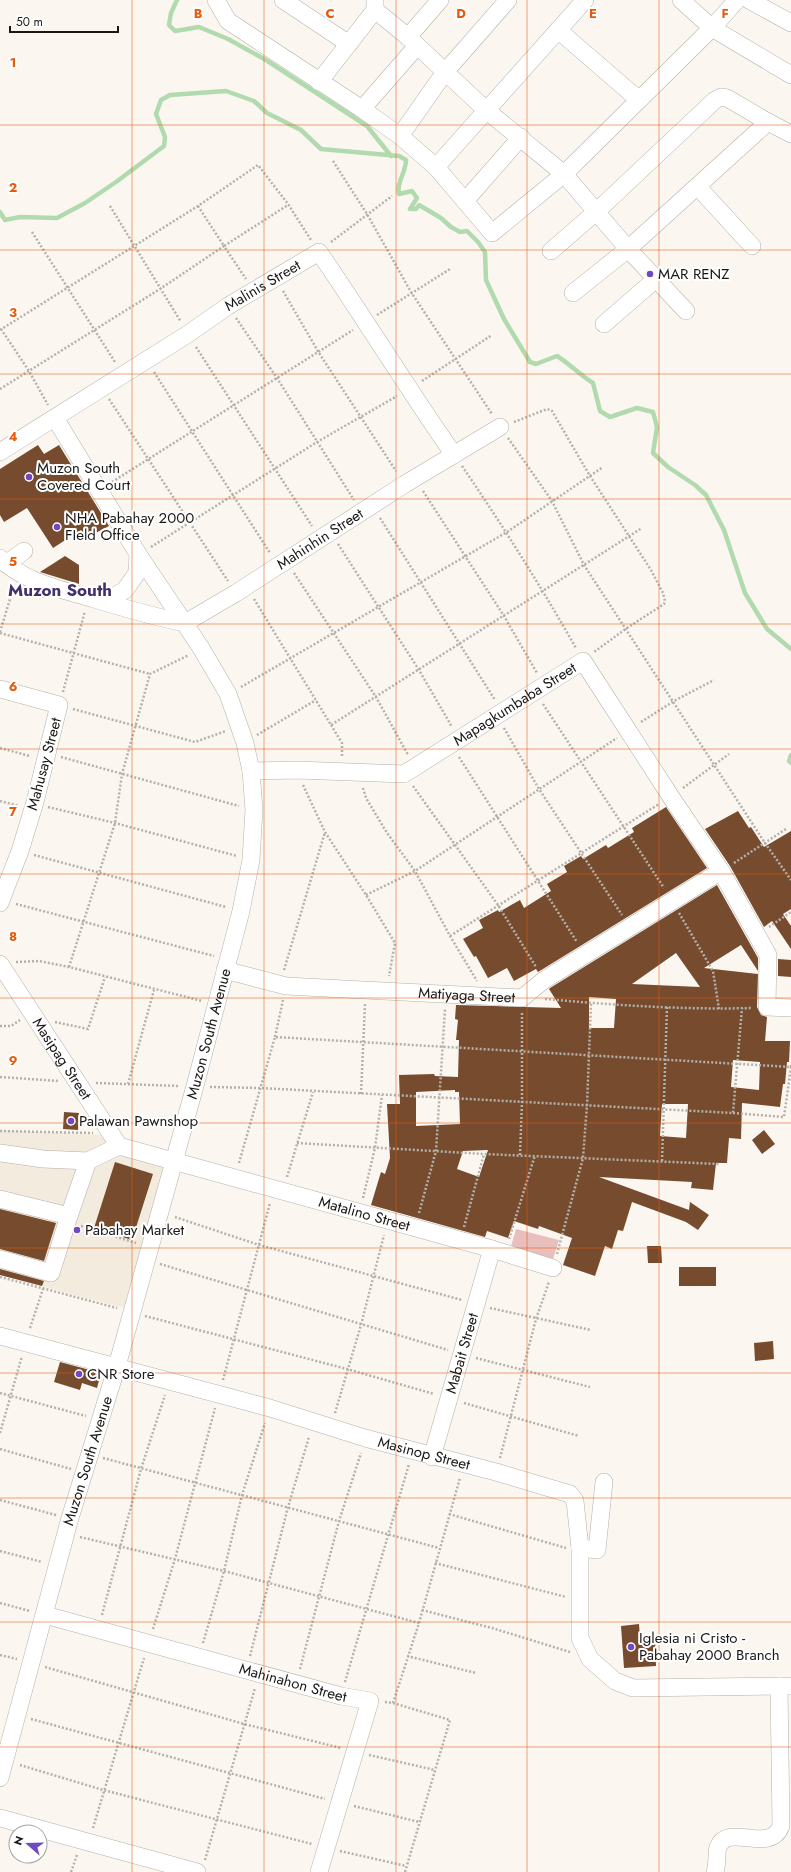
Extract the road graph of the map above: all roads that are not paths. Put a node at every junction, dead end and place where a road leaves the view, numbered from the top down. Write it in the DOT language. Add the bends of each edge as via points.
graph roads {
  1 [pos="216,0"];
  2 [pos="283,0"];
  3 [pos="440,0"];
  4 [pos="508,0"];
  5 [pos="585,0"];
  6 [pos="681,0"];
  7 [pos="737,0"];
  8 [pos="749,0"];
  9 [pos="375,5"];
  10 [pos="791,23"];
  11 [pos="712,28"];
  12 [pos="558,30"];
  13 [pos="412,42"];
  14 [pos="349,44"];
  15 [pos="445,72"];
  16 [pos="791,75"];
  17 [pos="319,82"];
  18 [pos="639,100"];
  19 [pos="362,109"];
  20 [pos="486,110"];
  21 [pos="768,122"];
  22 [pos="791,134"];
  23 [pos="400,136"];
  24 [pos="521,137"];
  25 [pos="436,167"];
  26 [pos="564,174"];
  27 [pos="698,187"];
  28 [pos="465,201"];
  29 [pos="597,211"];
  30 [pos="752,246"];
  31 [pos="628,249"];
  32 [pos="551,251"];
  33 [pos="656,279"];
  34 [pos="573,293"];
  35 [pos="686,311"];
  36 [pos="604,324"];
  37 [pos="55,418"];
  38 [pos="500,427"];
  39 [pos="0,452"];
  40 [pos="454,455"];
  41 [pos="24,551"];
  42 [pos="138,554"];
  43 [pos="8,565"];
  44 [pos="88,597"];
  45 [pos="185,623"];
  46 [pos="0,690"];
  47 [pos="251,771"];
  48 [pos="721,871"];
  49 [pos="1,902"];
  50 [pos="8,963"];
  51 [pos="227,965"];
  52 [pos="791,1008"];
  53 [pos="115,1140"];
  54 [pos="0,1153"];
  55 [pos="88,1161"];
  56 [pos="174,1162"];
  57 [pos="0,1199"];
  58 [pos="69,1216"];
  59 [pos="498,1251"];
  60 [pos="0,1259"];
  61 [pos="553,1268"];
  62 [pos="0,1336"];
  63 [pos="117,1366"];
  64 [pos="432,1457"];
  65 [pos="604,1482"];
  66 [pos="580,1550"];
  67 [pos="45,1615"];
  68 [pos="785,1686"];
  69 [pos="0,1778"];
  70 [pos="0,1818"];
  71 [pos="200,1868"];
  72 [pos="319,1872"];
  73 [pos="715,1872"];
  1 -- 17 [label="street" via="228,21"];
  2 -- 14 [label="street"];
  3 -- 13 [label="street"];
  4 -- 15 [label="street"];
  5 -- 12 [label="street"];
  6 -- 11 [label="street"];
  7 -- 11 [label="street"];
  8 -- 10 [label="street"];
  9 -- 13 [label="street"];
  9 -- 14 [label="street"];
  11 -- 16 [label="street"];
  11 -- 18 [label="street"];
  12 -- 18 [label="street"];
  12 -- 20 [label="street"];
  13 -- 15 [label="street"];
  13 -- 19 [label="street"];
  14 -- 17 [label="street"];
  15 -- 20 [label="street"];
  15 -- 23 [label="street"];
  17 -- 19 [label="street"];
  18 -- 26 [label="street"];
  19 -- 23 [label="street"];
  20 -- 24 [label="street"];
  20 -- 25 [label="street"];
  21 -- 22 [label="street"];
  21 -- 27 [label="street"];
  21 -- 29 [label="street" via="727,98 714,100"];
  23 -- 25 [label="street"];
  24 -- 26 [label="street"];
  24 -- 28 [label="street"];
  25 -- 28 [label="street"];
  26 -- 28 [label="street" via="492,233"];
  26 -- 29 [label="street"];
  27 -- 30 [label="street"];
  27 -- 31 [label="street"];
  29 -- 31 [label="street"];
  29 -- 32 [label="street"];
  31 -- 33 [label="street"];
  31 -- 34 [label="street"];
  33 -- 35 [label="street"];
  33 -- 36 [label="street"];
  37 -- 39 [label="street, Malinis Street"];
  37 -- 40 [label="street, Malinis Street" via="228,306 319,252"];
  37 -- 42 [label="street, Muzon South Avenue"];
  38 -- 40 [label="street, Mahinhin Street"];
  40 -- 45 [label="street, Mahinhin Street"];
  41 -- 43 [label="street"];
  42 -- 44 [label="street" via="137,573 124,590 111,598"];
  42 -- 45 [label="street, Muzon South Avenue"];
  43 -- 44 [label="street" via="42,584"];
  44 -- 45 [label="street" via="157,618"];
  45 -- 47 [label="street, Muzon South Avenue" via="228,694 240,726"];
  46 -- 49 [label="street, Mahusay Street" via="59,705 20,851"];
  47 -- 48 [label="street, Mapagkumbaba Street" via="410,771 583,661"];
  47 -- 51 [label="street, Muzon South Avenue" via="254,810 251,860"];
  48 -- 51 [label="street, Matiyaga Street" via="544,980 522,998 283,985"];
  48 -- 52 [label="street, Mapagkumbaba Street" via="768,955 767,1007"];
  50 -- 53 [label="street, Masipag Street" via="32,1012"];
  51 -- 56 [label="street, Muzon South Avenue"];
  53 -- 55 [label="street"];
  53 -- 56 [label="street"];
  54 -- 55 [label="street"];
  55 -- 58 [label="street"];
  56 -- 59 [label="street, Matalino Street"];
  56 -- 63 [label="street, Muzon South Avenue"];
  57 -- 58 [label="street"];
  58 -- 60 [label="street" via="51,1273"];
  59 -- 61 [label="street, Matalino Street"];
  59 -- 64 [label="street, Mabait Street" via="475,1304"];
  62 -- 63 [label="street, Masinop Street"];
  63 -- 64 [label="street, Masinop Street" via="270,1408"];
  63 -- 67 [label="street, Muzon South Avenue" via="83,1472"];
  64 -- 66 [label="street, Masinop Street" via="496,1472 570,1494 575,1501"];
  65 -- 66 [label="street" via="597,1550"];
  66 -- 68 [label="street, Masinop Street" via="580,1638 590,1658 614,1681 633,1688"];
  67 -- 69 [label="street, Muzon South Avenue"];
  67 -- 72 [label="street, Mahinahon Street" via="341,1696 370,1701"];
  68 -- 73 [label="street" via="781,1826 775,1835 769,1838 729,1837 722,1841 718,1847"];
  70 -- 71 [label="street" via="85,1842"];
}
